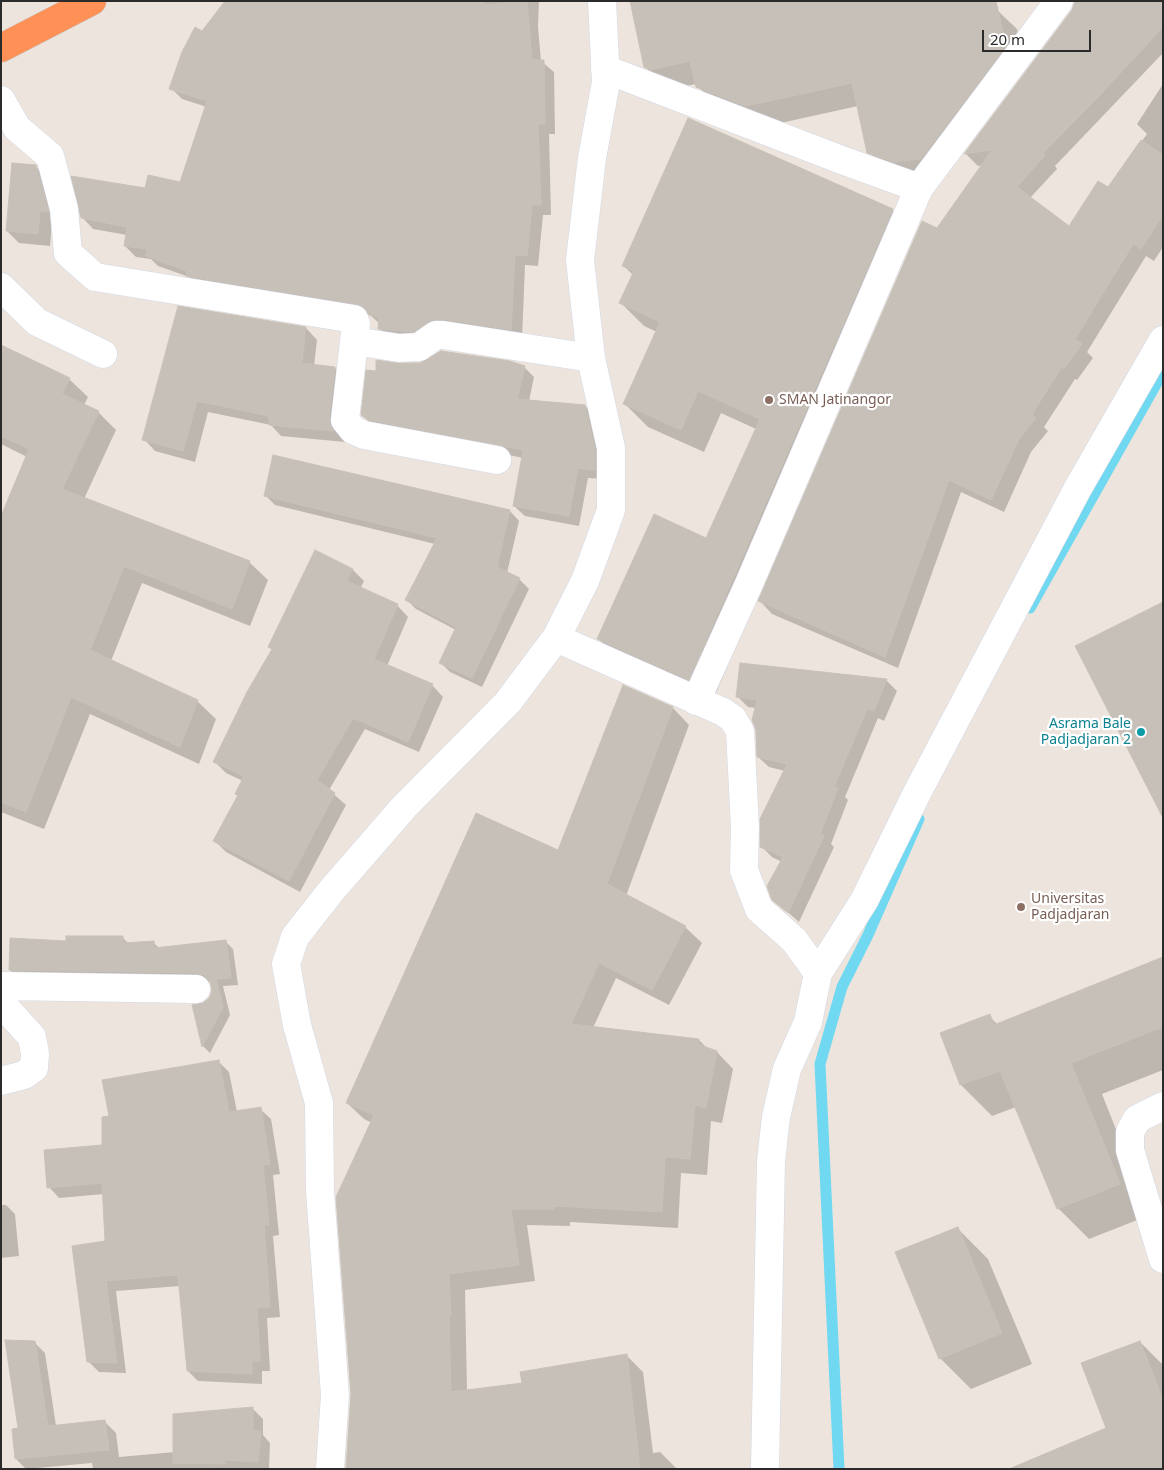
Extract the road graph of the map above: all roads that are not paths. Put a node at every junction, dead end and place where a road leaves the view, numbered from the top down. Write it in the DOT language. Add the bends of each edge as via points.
graph roads {
  1 [pos="92,1"];
  2 [pos="602,1"];
  3 [pos="1059,1"];
  4 [pos="1,48"];
  5 [pos="605,69"];
  6 [pos="1,100"];
  7 [pos="919,188"];
  8 [pos="1,287"];
  9 [pos="1163,340"];
  10 [pos="354,341"];
  11 [pos="103,354"];
  12 [pos="591,358"];
  13 [pos="497,460"];
  14 [pos="556,638"];
  15 [pos="696,701"];
  16 [pos="818,973"];
  17 [pos="1,986"];
  18 [pos="196,990"];
  19 [pos="1,1003"];
  20 [pos="1,1081"];
  21 [pos="1163,1106"];
  22 [pos="1163,1259"];
  23 [pos="330,1469"];
  24 [pos="765,1469"];
  1 -- 4 [label="highway"];
  2 -- 5 [label="street"];
  3 -- 7 [label="street"];
  5 -- 7 [label="street"];
  5 -- 12 [label="street" via="606,82 592,158 580,260"];
  6 -- 10 [label="street" via="17,128 50,156 64,209 68,253 95,277 354,318"];
  7 -- 15 [label="street"];
  8 -- 11 [label="street" via="37,322"];
  9 -- 16 [label="street" via="1078,488 918,791 864,901"];
  10 -- 12 [label="street" via="409,348 419,347 436,335 443,335"];
  10 -- 13 [label="street" via="345,420 353,430 364,435"];
  12 -- 14 [label="street" via="612,448 611,510 585,582"];
  14 -- 15 [label="street"];
  14 -- 23 [label="street" via="508,702 404,807 331,891 295,937 286,964 297,1025 319,1103 320,1191 335,1395"];
  15 -- 16 [label="street" via="733,719 740,731 744,870 759,909 794,940"];
  16 -- 24 [label="street" via="808,1022 787,1069 776,1117 771,1161"];
  17 -- 18 [label="street"];
  19 -- 20 [label="street" via="32,1037 35,1054 34,1068 24,1075"];
  21 -- 22 [label="street" via="1137,1119 1130,1132 1130,1150"];
}
